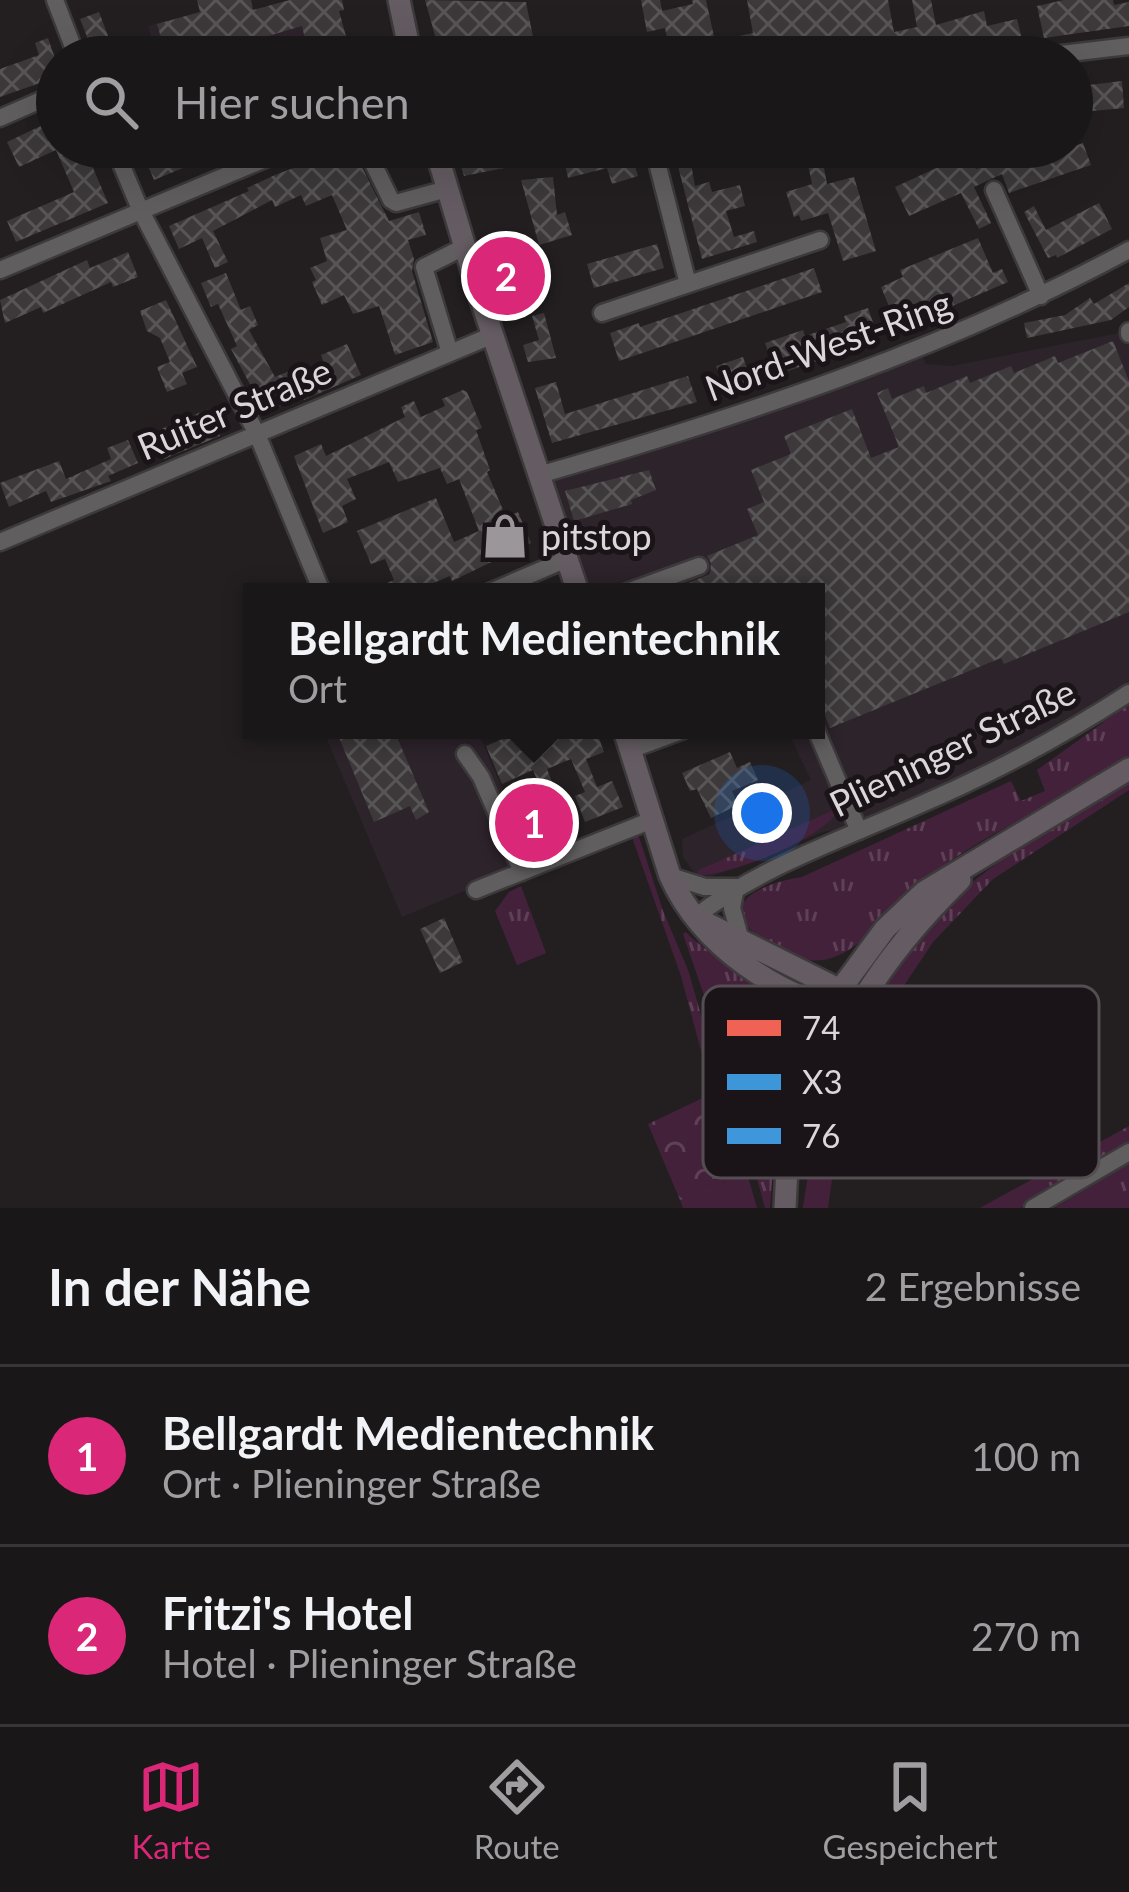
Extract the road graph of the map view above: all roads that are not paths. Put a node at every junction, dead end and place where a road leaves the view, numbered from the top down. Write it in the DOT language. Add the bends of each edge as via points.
graph roads {
  1 [pos="55,0"];
  2 [pos="399,0"];
  3 [pos="69,36"];
  4 [pos="407,36"];
  5 [pos="1129,46"];
  6 [pos="1093,50"];
  7 [pos="36,103"];
  8 [pos="0,118"];
  9 [pos="123,168"];
  10 [pos="242,168"];
  11 [pos="375,168"];
  12 [pos="441,168"];
  13 [pos="658,168"];
  14 [pos="447,189"];
  15 [pos="994,190"];
  16 [pos="140,209"];
  17 [pos="820,240"];
  18 [pos="464,248"];
  19 [pos="1129,250"];
  20 [pos="0,270"];
  21 [pos="688,284"];
  22 [pos="1041,296"];
  23 [pos="602,313"];
  24 [pos="493,335"];
  25 [pos="450,353"];
  26 [pos="257,434"];
  27 [pos="539,475"];
  28 [pos="0,542"];
  29 [pos="567,559"];
  30 [pos="699,566"];
  31 [pos="318,583"];
  32 [pos="511,583"];
  33 [pos="575,583"];
  34 [pos="652,583"];
  35 [pos="1129,693"];
  36 [pos="820,739"];
  37 [pos="627,740"];
  38 [pos="465,754"];
  39 [pos="1129,769"];
  40 [pos="652,820"];
  41 [pos="859,831"];
  42 [pos="979,861"];
  43 [pos="522,872"];
  44 [pos="670,876"];
  45 [pos="736,887"];
  46 [pos="476,890"];
  47 [pos="695,917"];
  48 [pos="885,929"];
  49 [pos="740,937"];
  50 [pos="794,979"];
  51 [pos="796,986"];
  52 [pos="807,986"];
  53 [pos="851,986"];
  54 [pos="858,986"];
  55 [pos="1129,1152"];
  56 [pos="1099,1170"];
  57 [pos="787,1178"];
  58 [pos="1084,1178"];
  59 [pos="785,1208"];
  60 [pos="1033,1208"];
  1 -- 3 [label="street"];
  2 -- 4 [label="main road"];
  5 -- 6 [label="street"];
  7 -- 8 [label="street"];
  9 -- 16 [label="street"];
  10 -- 16 [label="street"];
  11 -- 14 [label="street" via="391,200"];
  12 -- 14 [label="main road"];
  13 -- 21 [label="street"];
  14 -- 18 [label="main road"];
  15 -- 22 [label="street"];
  16 -- 20 [label="street"];
  16 -- 26 [label="street"];
  17 -- 21 [label="street"];
  18 -- 24 [label="main road"];
  18 -- 25 [label="street" via="423,274"];
  19 -- 22 [label="street, Nord-West-Ring"];
  21 -- 23 [label="street"];
  22 -- 27 [label="street, Nord-West-Ring" via="796,394"];
  24 -- 25 [label="street, Ruiter Straße"];
  24 -- 27 [label="main road"];
  25 -- 26 [label="street, Ruiter Straße"];
  26 -- 28 [label="street, Ruiter Straße"];
  26 -- 31 [label="street"];
  27 -- 29 [label="main road"];
  29 -- 32 [label="street"];
  29 -- 33 [label="main road"];
  30 -- 34 [label="street"];
  35 -- 41 [label="street, Plieninger Straße" via="1004,766"];
  36 -- 41 [label="street"];
  37 -- 40 [label="main road"];
  38 -- 43 [label="street"];
  39 -- 42 [label="main road"];
  40 -- 43 [label="street"];
  40 -- 44 [label="main road"];
  41 -- 45 [label="street, Plieninger Straße"];
  42 -- 48 [label="main road" via="924,892"];
  42 -- 54 [label="main road"];
  43 -- 46 [label="street"];
  44 -- 45 [label="street"];
  44 -- 47 [label="main road"];
  45 -- 47 [label="street, Plieninger Straße"];
  45 -- 49 [label="street"];
  47 -- 49 [label="main road"];
  47 -- 50 [label="main road" via="717,945"];
  48 -- 50 [label="main road" via="845,961"];
  48 -- 53 [label="main road"];
  49 -- 50 [label="main road"];
  50 -- 51 [label="main road"];
  50 -- 52 [label="main road"];
  55 -- 56 [label="street"];
  57 -- 59 [label="main road"];
  58 -- 60 [label="street"];
}
